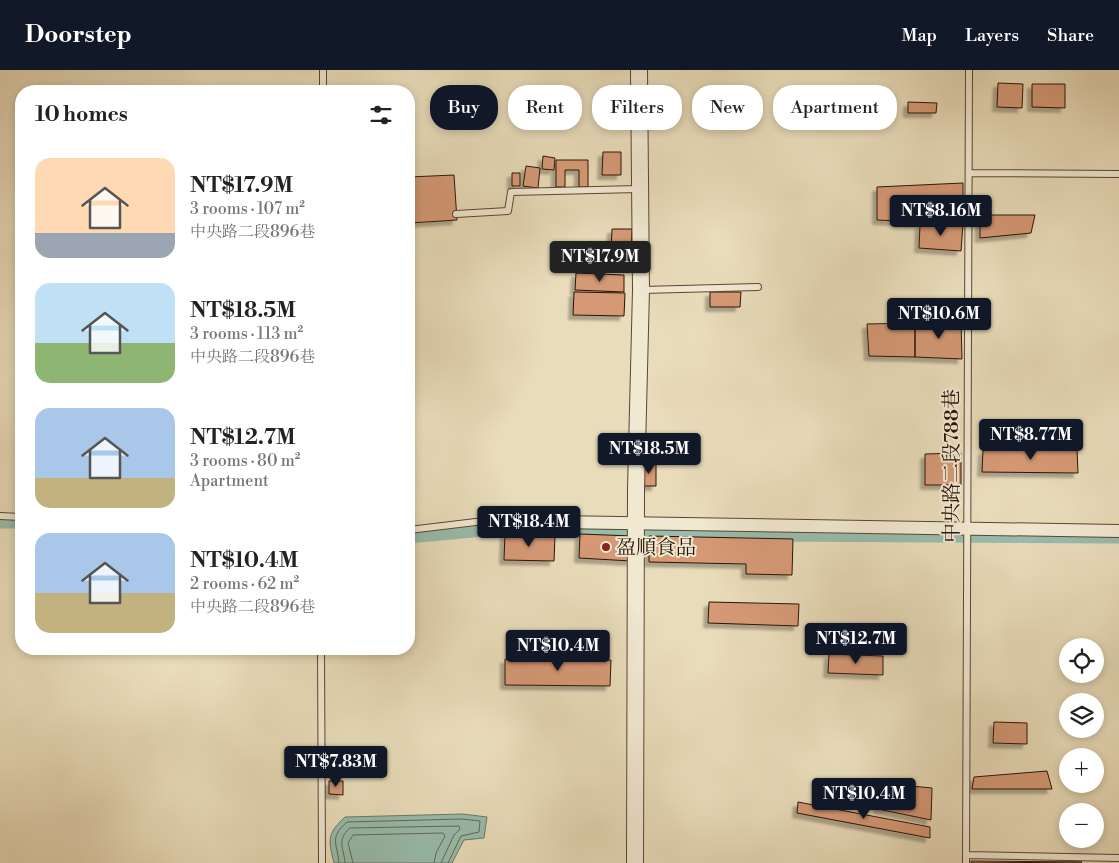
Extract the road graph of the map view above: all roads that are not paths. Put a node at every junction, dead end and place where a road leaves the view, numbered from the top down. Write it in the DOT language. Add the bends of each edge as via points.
graph roads {
  1 [pos="323,70"];
  2 [pos="639,70"];
  3 [pos="969,70"];
  4 [pos="323,85"];
  5 [pos="969,173"];
  6 [pos="1119,174"];
  7 [pos="638,189"];
  8 [pos="456,214"];
  9 [pos="758,287"];
  10 [pos="641,290"];
  11 [pos="0,516"];
  12 [pos="15,517"];
  13 [pos="556,522"];
  14 [pos="636,523"];
  15 [pos="415,529"];
  16 [pos="967,529"];
  17 [pos="1119,532"];
  18 [pos="321,655"];
  19 [pos="966,855"];
  20 [pos="1119,858"];
  21 [pos="322,863"];
  22 [pos="634,863"];
  23 [pos="966,863"];
  1 -- 4 [label="lane"];
  2 -- 7 [label="street"];
  3 -- 5 [label="lane, 中央路二段788巷"];
  5 -- 6 [label="lane"];
  5 -- 16 [label="lane, 中央路二段788巷"];
  7 -- 8 [label="lane" via="511,192 508,210"];
  7 -- 10 [label="street"];
  9 -- 10 [label="lane"];
  10 -- 14 [label="street"];
  11 -- 12 [label="lane"];
  13 -- 14 [label="street"];
  13 -- 15 [label="lane" via="484,521"];
  14 -- 16 [label="street"];
  14 -- 22 [label="street"];
  16 -- 17 [label="street"];
  16 -- 19 [label="lane, 中央路二段788巷"];
  18 -- 21 [label="lane"];
  19 -- 20 [label="lane"];
  19 -- 23 [label="lane, 中央路二段788巷"];
}
